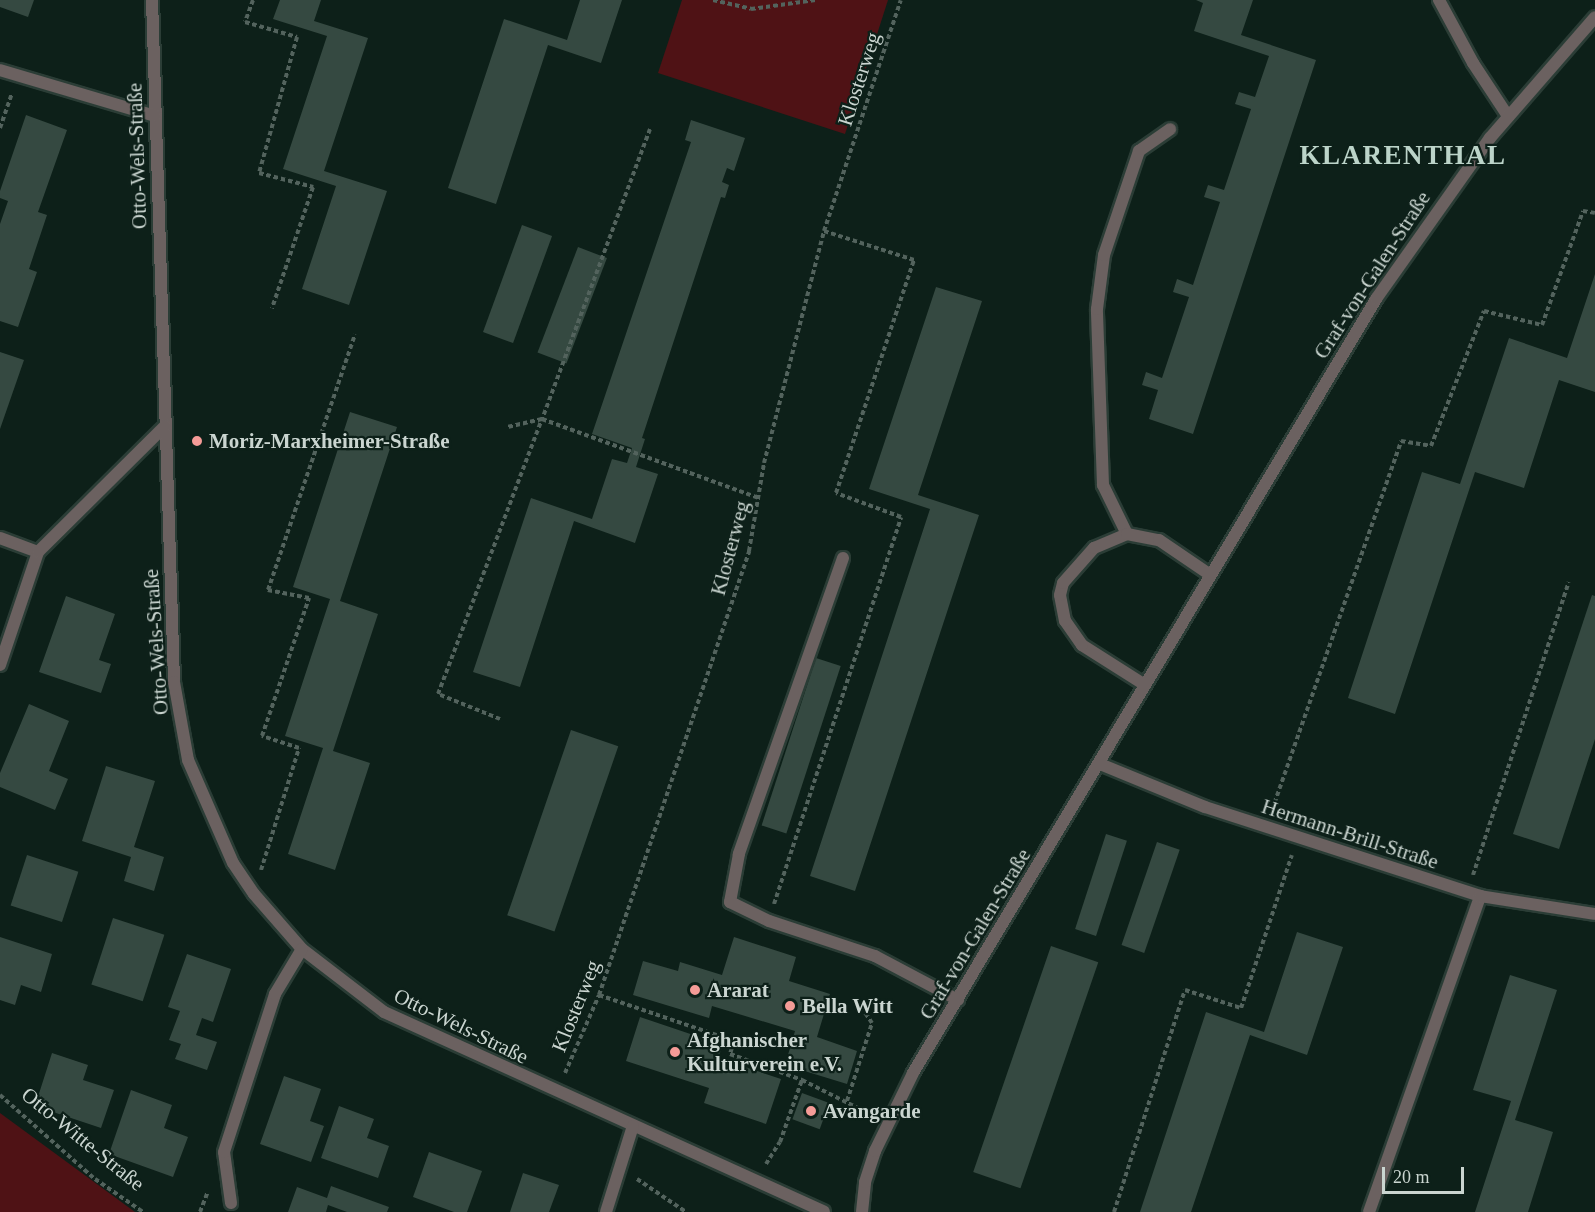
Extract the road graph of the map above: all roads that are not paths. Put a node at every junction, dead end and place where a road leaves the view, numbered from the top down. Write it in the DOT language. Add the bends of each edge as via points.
graph roads {
  1 [pos="152,0"];
  2 [pos="1439,0"];
  3 [pos="1595,17"];
  4 [pos="0,70"];
  5 [pos="155,116"];
  6 [pos="1508,116"];
  7 [pos="1170,129"];
  8 [pos="165,426"];
  9 [pos="1127,534"];
  10 [pos="0,538"];
  11 [pos="38,552"];
  12 [pos="843,558"];
  13 [pos="1209,574"];
  14 [pos="0,665"];
  15 [pos="1145,685"];
  16 [pos="1100,764"];
  17 [pos="1474,894"];
  18 [pos="1595,914"];
  19 [pos="302,949"];
  20 [pos="958,1000"];
  21 [pos="633,1126"];
  22 [pos="231,1203"];
  23 [pos="606,1212"];
  24 [pos="824,1212"];
  25 [pos="862,1212"];
  26 [pos="1369,1212"];
  1 -- 5 [label="street, Otto-Wels-Straße"];
  2 -- 6 [label="street"];
  3 -- 6 [label="street, Graf-von-Galen-Straße"];
  4 -- 5 [label="street"];
  5 -- 8 [label="street, Otto-Wels-Straße"];
  6 -- 13 [label="street, Graf-von-Galen-Straße" via="1436,210 1376,299"];
  7 -- 9 [label="street" via="1139,151 1104,255 1097,309 1103,485"];
  8 -- 11 [label="street"];
  8 -- 19 [label="street, Otto-Wels-Straße" via="174,682 180,722 201,795 229,854 254,894"];
  9 -- 13 [label="street" via="1159,540"];
  9 -- 15 [label="street" via="1113,537 1082,559 1060,595 1065,621 1082,645"];
  10 -- 11 [label="street"];
  11 -- 14 [label="street"];
  12 -- 20 [label="street" via="739,854 730,902 769,921 875,956"];
  13 -- 15 [label="street, Graf-von-Galen-Straße"];
  15 -- 16 [label="street, Graf-von-Galen-Straße"];
  16 -- 17 [label="street, Hermann-Brill-Straße" via="1149,787 1266,828"];
  16 -- 20 [label="street, Graf-von-Galen-Straße"];
  17 -- 18 [label="street, Hermann-Brill-Straße"];
  17 -- 26 [label="street"];
  19 -- 21 [label="street, Otto-Wels-Straße" via="384,1012"];
  19 -- 22 [label="street" via="275,994 224,1152"];
  20 -- 25 [label="street, Graf-von-Galen-Straße" via="886,1123 865,1182"];
  21 -- 23 [label="street"];
  21 -- 24 [label="street, Otto-Wels-Straße"];
}
